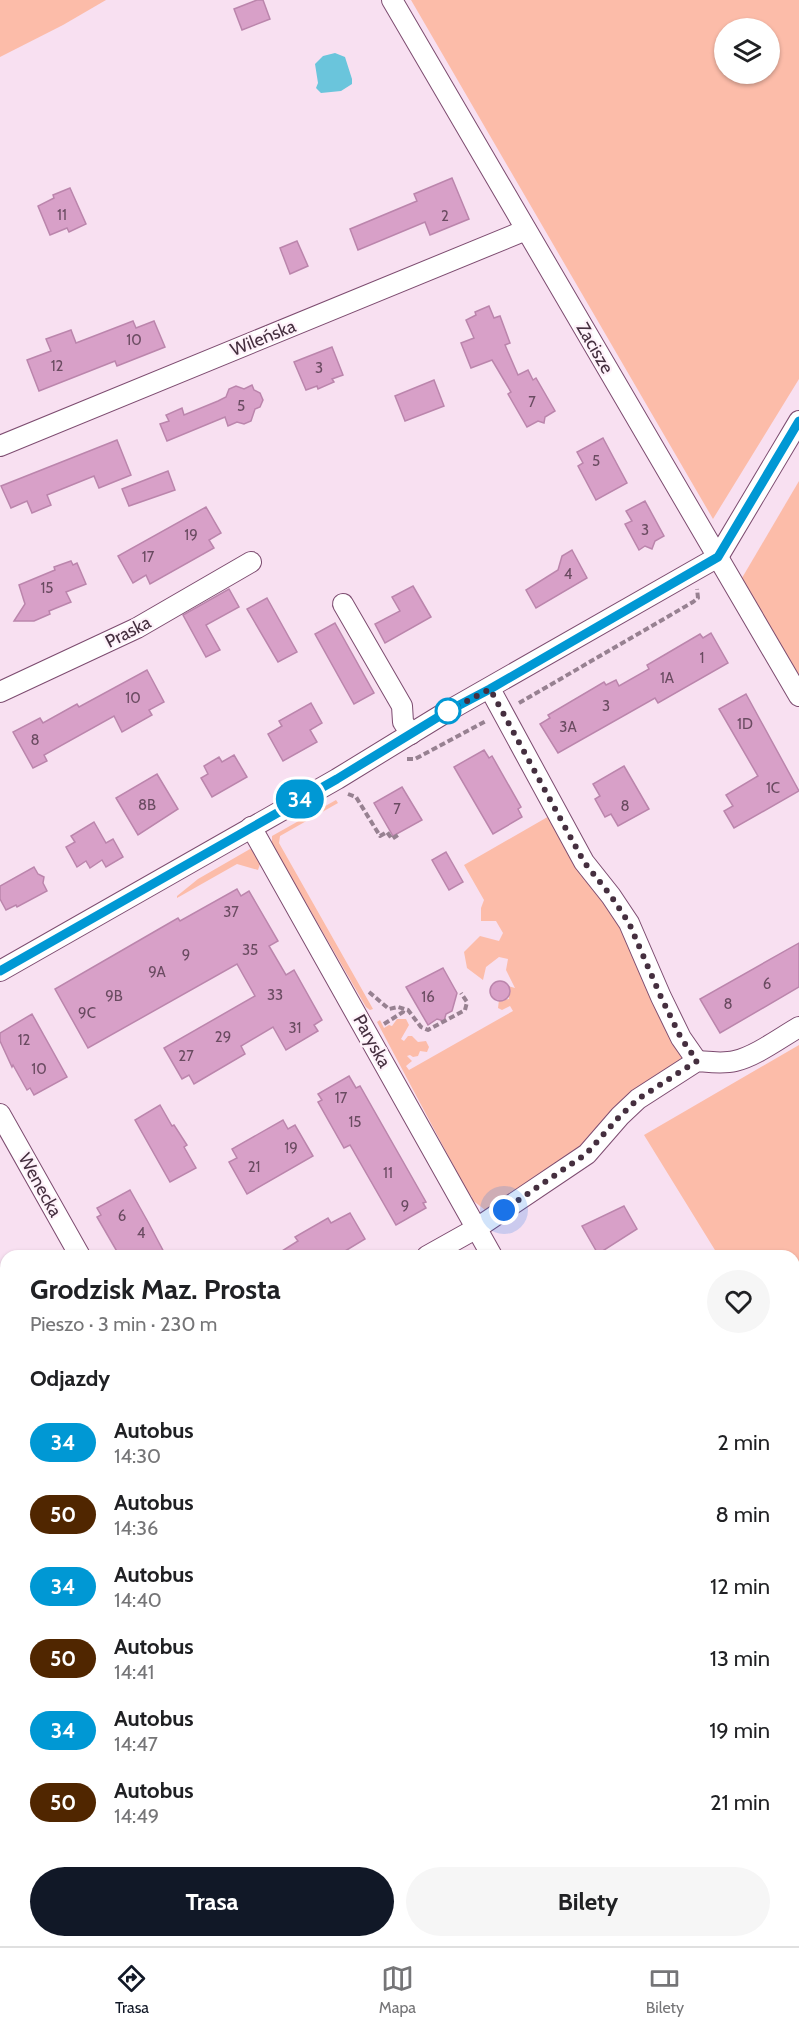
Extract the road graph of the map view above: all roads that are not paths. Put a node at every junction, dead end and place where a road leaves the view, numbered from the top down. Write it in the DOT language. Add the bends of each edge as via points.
graph roads {
  1 [pos="392,0"];
  2 [pos="526,230"];
  3 [pos="799,421"];
  4 [pos="0,446"];
  5 [pos="718,557"];
  6 [pos="251,562"];
  7 [pos="343,604"];
  8 [pos="490,689"];
  9 [pos="0,692"];
  10 [pos="799,696"];
  11 [pos="411,734"];
  12 [pos="251,827"];
  13 [pos="0,970"];
  14 [pos="799,1027"];
  15 [pos="697,1061"];
  16 [pos="0,1114"];
  17 [pos="477,1228"];
  18 [pos="77,1250"];
  19 [pos="438,1250"];
  20 [pos="489,1250"];
  1 -- 2 [label="street, Zacisze"];
  2 -- 4 [label="street, Wileńska"];
  2 -- 5 [label="street, Zacisze"];
  3 -- 5 [label="street"];
  5 -- 8 [label="street"];
  5 -- 10 [label="street, Zacisze"];
  6 -- 9 [label="street, Praska" via="137,628"];
  7 -- 11 [label="street" via="402,706 403,722"];
  8 -- 11 [label="street"];
  8 -- 15 [label="street" via="584,862 629,923 676,1028"];
  11 -- 12 [label="street"];
  12 -- 13 [label="street"];
  12 -- 17 [label="street, Paryska"];
  14 -- 15 [label="street" via="735,1061"];
  15 -- 17 [label="street" via="638,1099 586,1154"];
  16 -- 18 [label="street, Wenecka"];
  17 -- 19 [label="street"];
  17 -- 20 [label="street, Paryska"];
}
